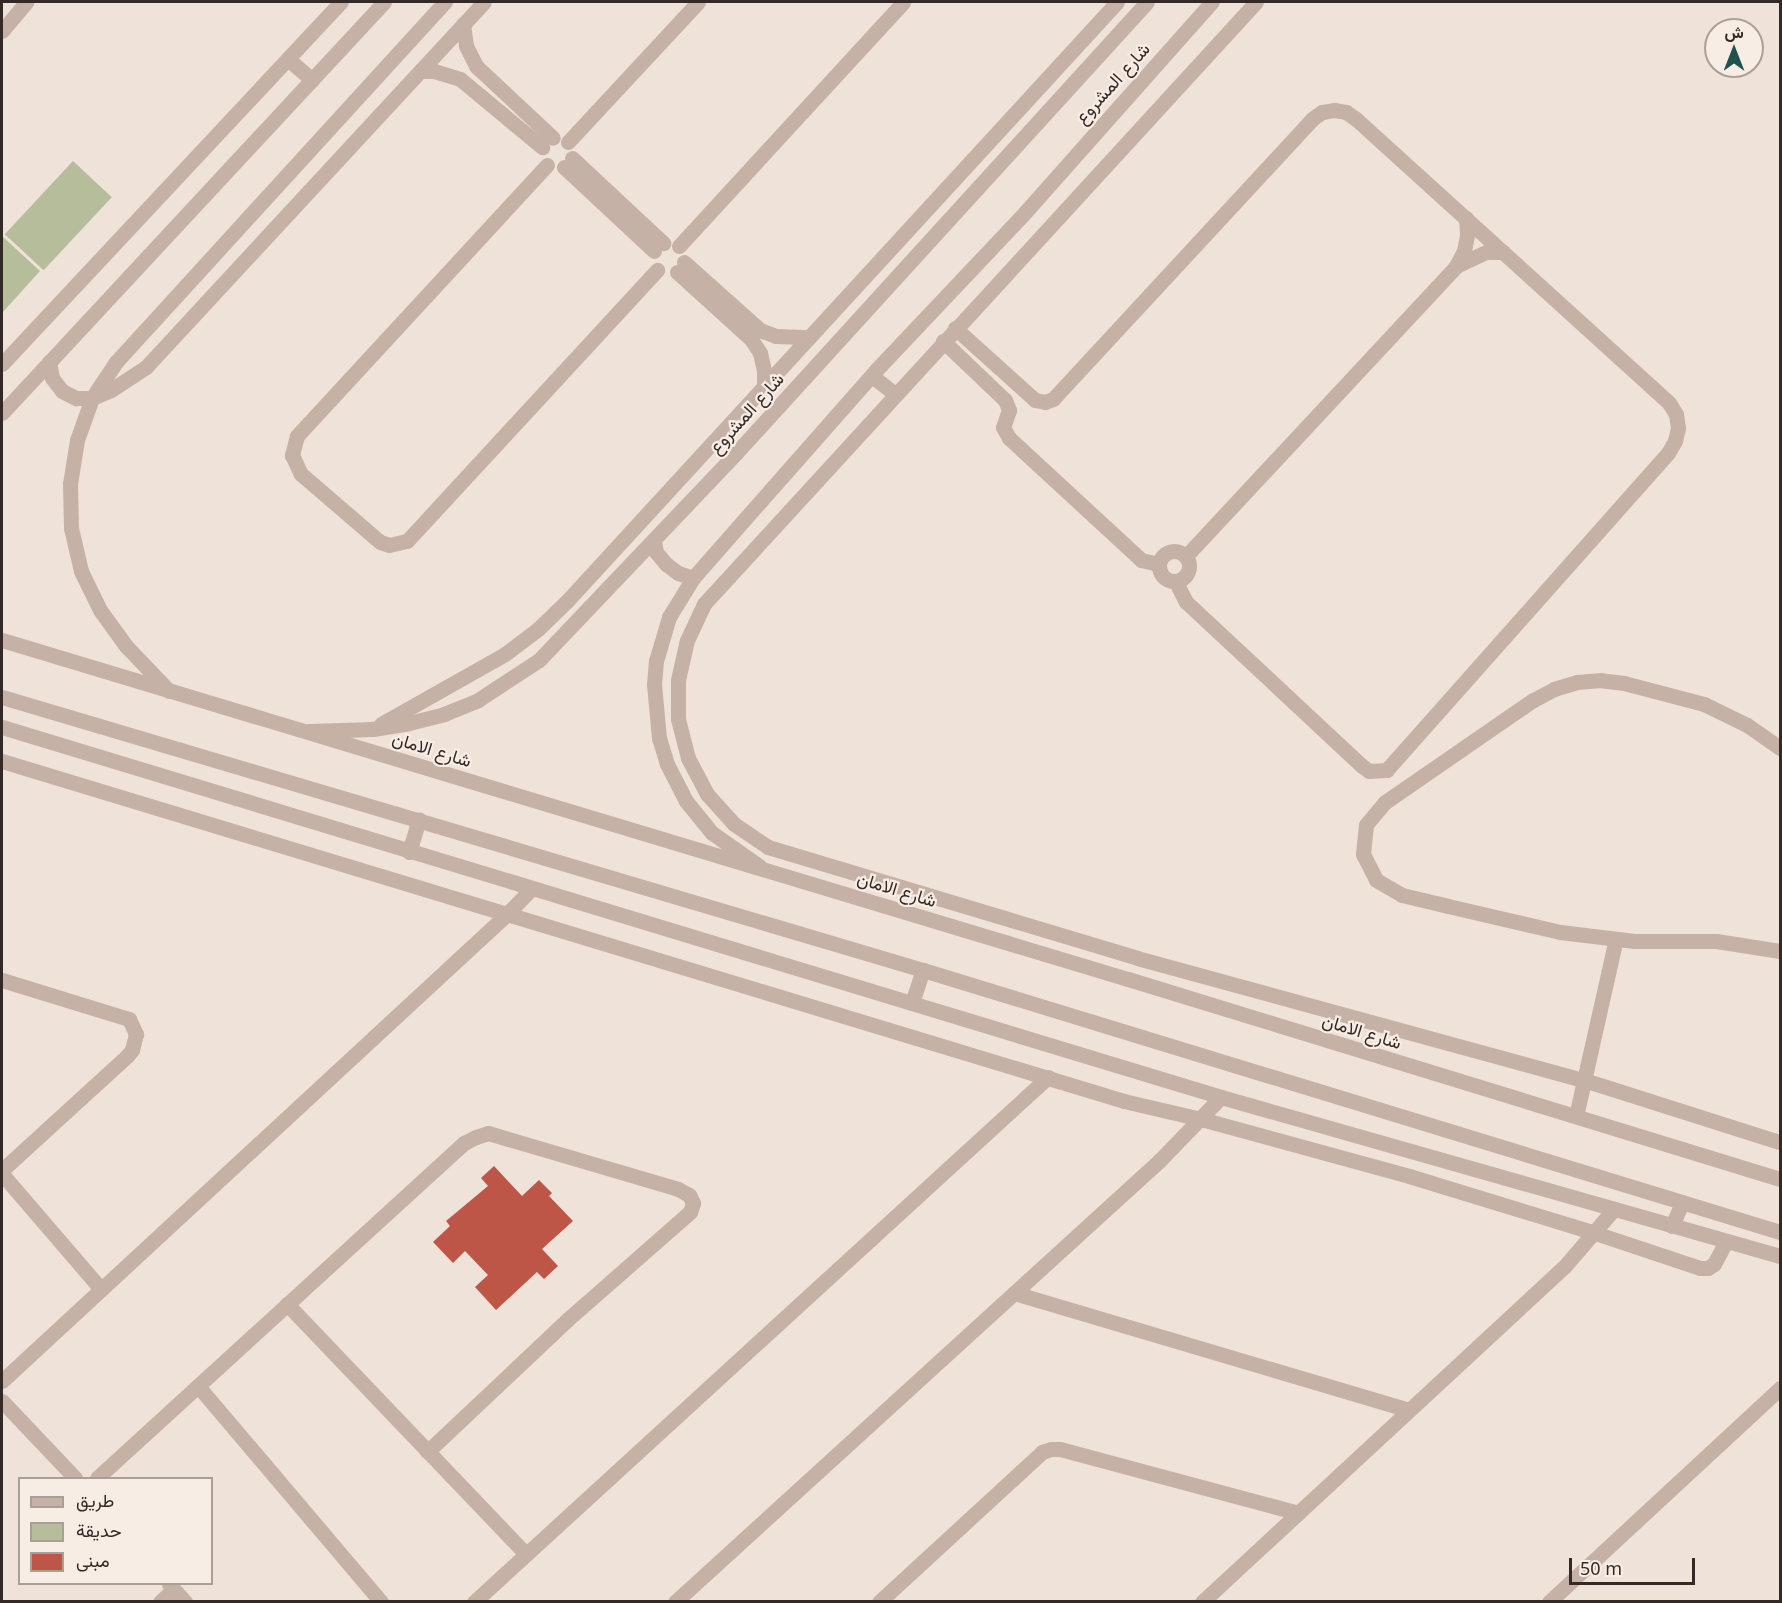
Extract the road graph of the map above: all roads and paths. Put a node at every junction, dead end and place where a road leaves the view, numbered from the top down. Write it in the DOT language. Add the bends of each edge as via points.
graph roads {
  1 [pos="26,2"];
  2 [pos="341,2"];
  3 [pos="384,2"];
  4 [pos="445,2"];
  5 [pos="484,2"];
  6 [pos="698,2"];
  7 [pos="903,2"];
  8 [pos="1116,2"];
  9 [pos="1147,2"];
  10 [pos="1212,2"];
  11 [pos="1256,2"];
  12 [pos="463,24"];
  13 [pos="2,31"];
  14 [pos="288,59"];
  15 [pos="420,71"];
  16 [pos="312,80"];
  17 [pos="547,142"];
  18 [pos="568,142"];
  19 [pos="568,162"];
  20 [pos="547,165"];
  21 [pos="1020,218"];
  22 [pos="1466,218"];
  23 [pos="1040,235"];
  24 [pos="679,246"];
  25 [pos="658,247"];
  26 [pos="1503,252"];
  27 [pos="1456,266"];
  28 [pos="680,267"];
  29 [pos="657,270"];
  30 [pos="955,328"];
  31 [pos="809,337"];
  32 [pos="943,341"];
  33 [pos="49,362"];
  34 [pos="2,364"];
  35 [pos="872,376"];
  36 [pos="764,387"];
  37 [pos="895,394"];
  38 [pos="92,398"];
  39 [pos="2,413"];
  40 [pos="710,446"];
  41 [pos="728,462"];
  42 [pos="654,542"];
  43 [pos="1186,556"];
  44 [pos="1159,564"];
  45 [pos="693,578"];
  46 [pos="1176,582"];
  47 [pos="2,640"];
  48 [pos="169,691"];
  49 [pos="2,697"];
  50 [pos="2,727"];
  51 [pos="373,729"];
  52 [pos="304,731"];
  53 [pos="1780,748"];
  54 [pos="2,761"];
  55 [pos="419,820"];
  56 [pos="409,852"];
  57 [pos="764,870"];
  58 [pos="532,888"];
  59 [pos="506,915"];
  60 [pos="1617,939"];
  61 [pos="1780,951"];
  62 [pos="923,970"];
  63 [pos="2,980"];
  64 [pos="912,1003"];
  65 [pos="1048,1077"];
  66 [pos="1584,1080"];
  67 [pos="1221,1097"];
  68 [pos="1576,1116"];
  69 [pos="1201,1119"];
  70 [pos="1780,1142"];
  71 [pos="2,1172"];
  72 [pos="1780,1179"];
  73 [pos="1682,1202"];
  74 [pos="1614,1209"];
  75 [pos="1672,1226"];
  76 [pos="1780,1232"];
  77 [pos="1595,1233"];
  78 [pos="1726,1241"];
  79 [pos="1780,1256"];
  80 [pos="101,1289"];
  81 [pos="1014,1293"];
  82 [pos="287,1304"];
  83 [pos="2,1382"];
  84 [pos="198,1386"];
  85 [pos="1780,1388"];
  86 [pos="2,1401"];
  87 [pos="1409,1410"];
  88 [pos="427,1452"];
  89 [pos="73,1477"];
  90 [pos="99,1477"];
  91 [pos="1299,1513"];
  92 [pos="526,1554"];
  93 [pos="171,1586"];
  94 [pos="478,1600"];
  95 [pos="160,1602"];
  96 [pos="185,1602"];
  97 [pos="381,1602"];
  98 [pos="675,1602"];
  99 [pos="879,1602"];
  100 [pos="1202,1602"];
  101 [pos="1549,1602"];
  1 -- 13 [label="street"];
  2 -- 14 [label="street"];
  3 -- 16 [label="street"];
  4 -- 38 [label="street" via="116,362"];
  5 -- 12 [label="street"];
  6 -- 18 [label="street"];
  7 -- 24 [label="street"];
  8 -- 31 [label="street"];
  9 -- 41 [label="street, شارع المشروع"];
  10 -- 21 [label="street, شارع المشروع"];
  11 -- 23 [label="street"];
  12 -- 15 [label="street"];
  12 -- 17 [label="street" via="466,46 476,66"];
  14 -- 16 [label="street"];
  14 -- 34 [label="street"];
  15 -- 17 [label="street" via="460,79"];
  15 -- 38 [label="street" via="146,367"];
  16 -- 33 [label="street"];
  17 -- 18 [label="street"];
  17 -- 20 [label="street" via="543,160"];
  18 -- 19 [label="street"];
  19 -- 20 [label="street" via="552,168"];
  19 -- 25 [label="street"];
  20 -- 29 [label="street" via="297,436 292,455 301,474 380,542 407,541"];
  21 -- 23 [label="street"];
  21 -- 35 [label="street, شارع المشروع"];
  22 -- 26 [label="street"];
  22 -- 27 [label="street" via="1464,251"];
  22 -- 30 [label="street" via="1356,119 1346,112 1328,111 1312,119 1053,399 1035,400"];
  23 -- 30 [label="street"];
  24 -- 25 [label="street" via="672,242"];
  24 -- 28 [label="street" via="684,253"];
  25 -- 29 [label="street" via="653,264"];
  26 -- 27 [label="street" via="1486,252"];
  26 -- 46 [label="street" via="1669,403 1678,428 1675,441 1387,770 1378,773 1362,766 1186,602"];
  27 -- 43 [label="street"];
  28 -- 29 [label="street" via="670,274"];
  28 -- 31 [label="street" via="760,330 776,336"];
  28 -- 36 [label="street" via="752,339 760,353"];
  30 -- 32 [label="street"];
  31 -- 36 [label="street"];
  32 -- 37 [label="street"];
  32 -- 44 [label="street" via="1005,400 1009,410 1003,427 1009,438 1141,560"];
  33 -- 38 [label="street" via="52,378 62,390 76,398"];
  33 -- 39 [label="street"];
  35 -- 37 [label="street"];
  35 -- 45 [label="street, شارع المشروع"];
  36 -- 40 [label="street"];
  37 -- 66 [label="street" via="704,604 687,640 678,680 678,720 686,749 707,794 734,824 768,847 1081,941"];
  38 -- 48 [label="street" via="77,440 70,484 71,528 81,570 100,610 126,646"];
  40 -- 41 [label="street"];
  40 -- 51 [label="street" via="538,630 504,654"];
  41 -- 42 [label="street, شارع المشروع"];
  42 -- 45 [label="street" via="656,552 666,564"];
  42 -- 51 [label="street, شارع المشروع" via="565,635 509,682 444,714"];
  43 -- 44 [label="street" via="1173,551 1161,558"];
  43 -- 46 [label="street" via="1187,575"];
  44 -- 46 [label="street" via="1163,577"];
  45 -- 57 [label="street, شارع المشروع" via="669,617 656,661 659,738 675,783 699,817 712,833"];
  47 -- 48 [label="street, شارع الامان"];
  48 -- 52 [label="street, شارع الامان"];
  49 -- 55 [label="street"];
  50 -- 56 [label="street"];
  51 -- 52 [label="street, شارع المشروع"];
  52 -- 57 [label="street, شارع الامان"];
  53 -- 60 [label="street" via="1747,725 1704,704 1624,683 1577,682 1533,700 1385,802 1366,825 1363,854 1376,880 1402,895 1560,932"];
  54 -- 59 [label="street"];
  55 -- 56 [label="street"];
  55 -- 62 [label="street"];
  56 -- 58 [label="street"];
  57 -- 68 [label="street, شارع الامان"];
  58 -- 59 [label="street"];
  58 -- 64 [label="street"];
  59 -- 65 [label="street"];
  59 -- 80 [label="street"];
  60 -- 61 [label="street" via="1716,941"];
  60 -- 66 [label="street"];
  62 -- 64 [label="street"];
  62 -- 73 [label="street"];
  63 -- 71 [label="street" via="129,1019 136,1034 127,1056"];
  64 -- 67 [label="street"];
  65 -- 69 [label="street" via="1124,1101"];
  65 -- 92 [label="street"];
  66 -- 68 [label="street"];
  66 -- 70 [label="street"];
  67 -- 69 [label="street"];
  67 -- 74 [label="street"];
  68 -- 72 [label="street, شارع الامان"];
  69 -- 77 [label="street" via="1409,1176"];
  69 -- 81 [label="street"];
  71 -- 80 [label="street"];
  73 -- 75 [label="street"];
  73 -- 76 [label="street"];
  74 -- 75 [label="street"];
  74 -- 77 [label="street"];
  75 -- 78 [label="street"];
  77 -- 78 [label="street" via="1704,1269 1714,1264"];
  77 -- 87 [label="street" via="1564,1267"];
  78 -- 79 [label="street"];
  80 -- 83 [label="street"];
  81 -- 87 [label="street"];
  81 -- 98 [label="street"];
  82 -- 84 [label="street"];
  82 -- 88 [label="street"];
  82 -- 88 [label="street" via="464,1143 488,1133 689,1195 693,1203 690,1212 567,1320"];
  84 -- 90 [label="street"];
  84 -- 97 [label="street"];
  85 -- 101 [label="street"];
  86 -- 89 [label="street"];
  87 -- 91 [label="street"];
  88 -- 92 [label="street"];
  91 -- 99 [label="street" via="1051,1449 1042,1452"];
  91 -- 100 [label="street"];
  92 -- 94 [label="street"];
  93 -- 95 [label="street"];
  93 -- 96 [label="street"];
}
